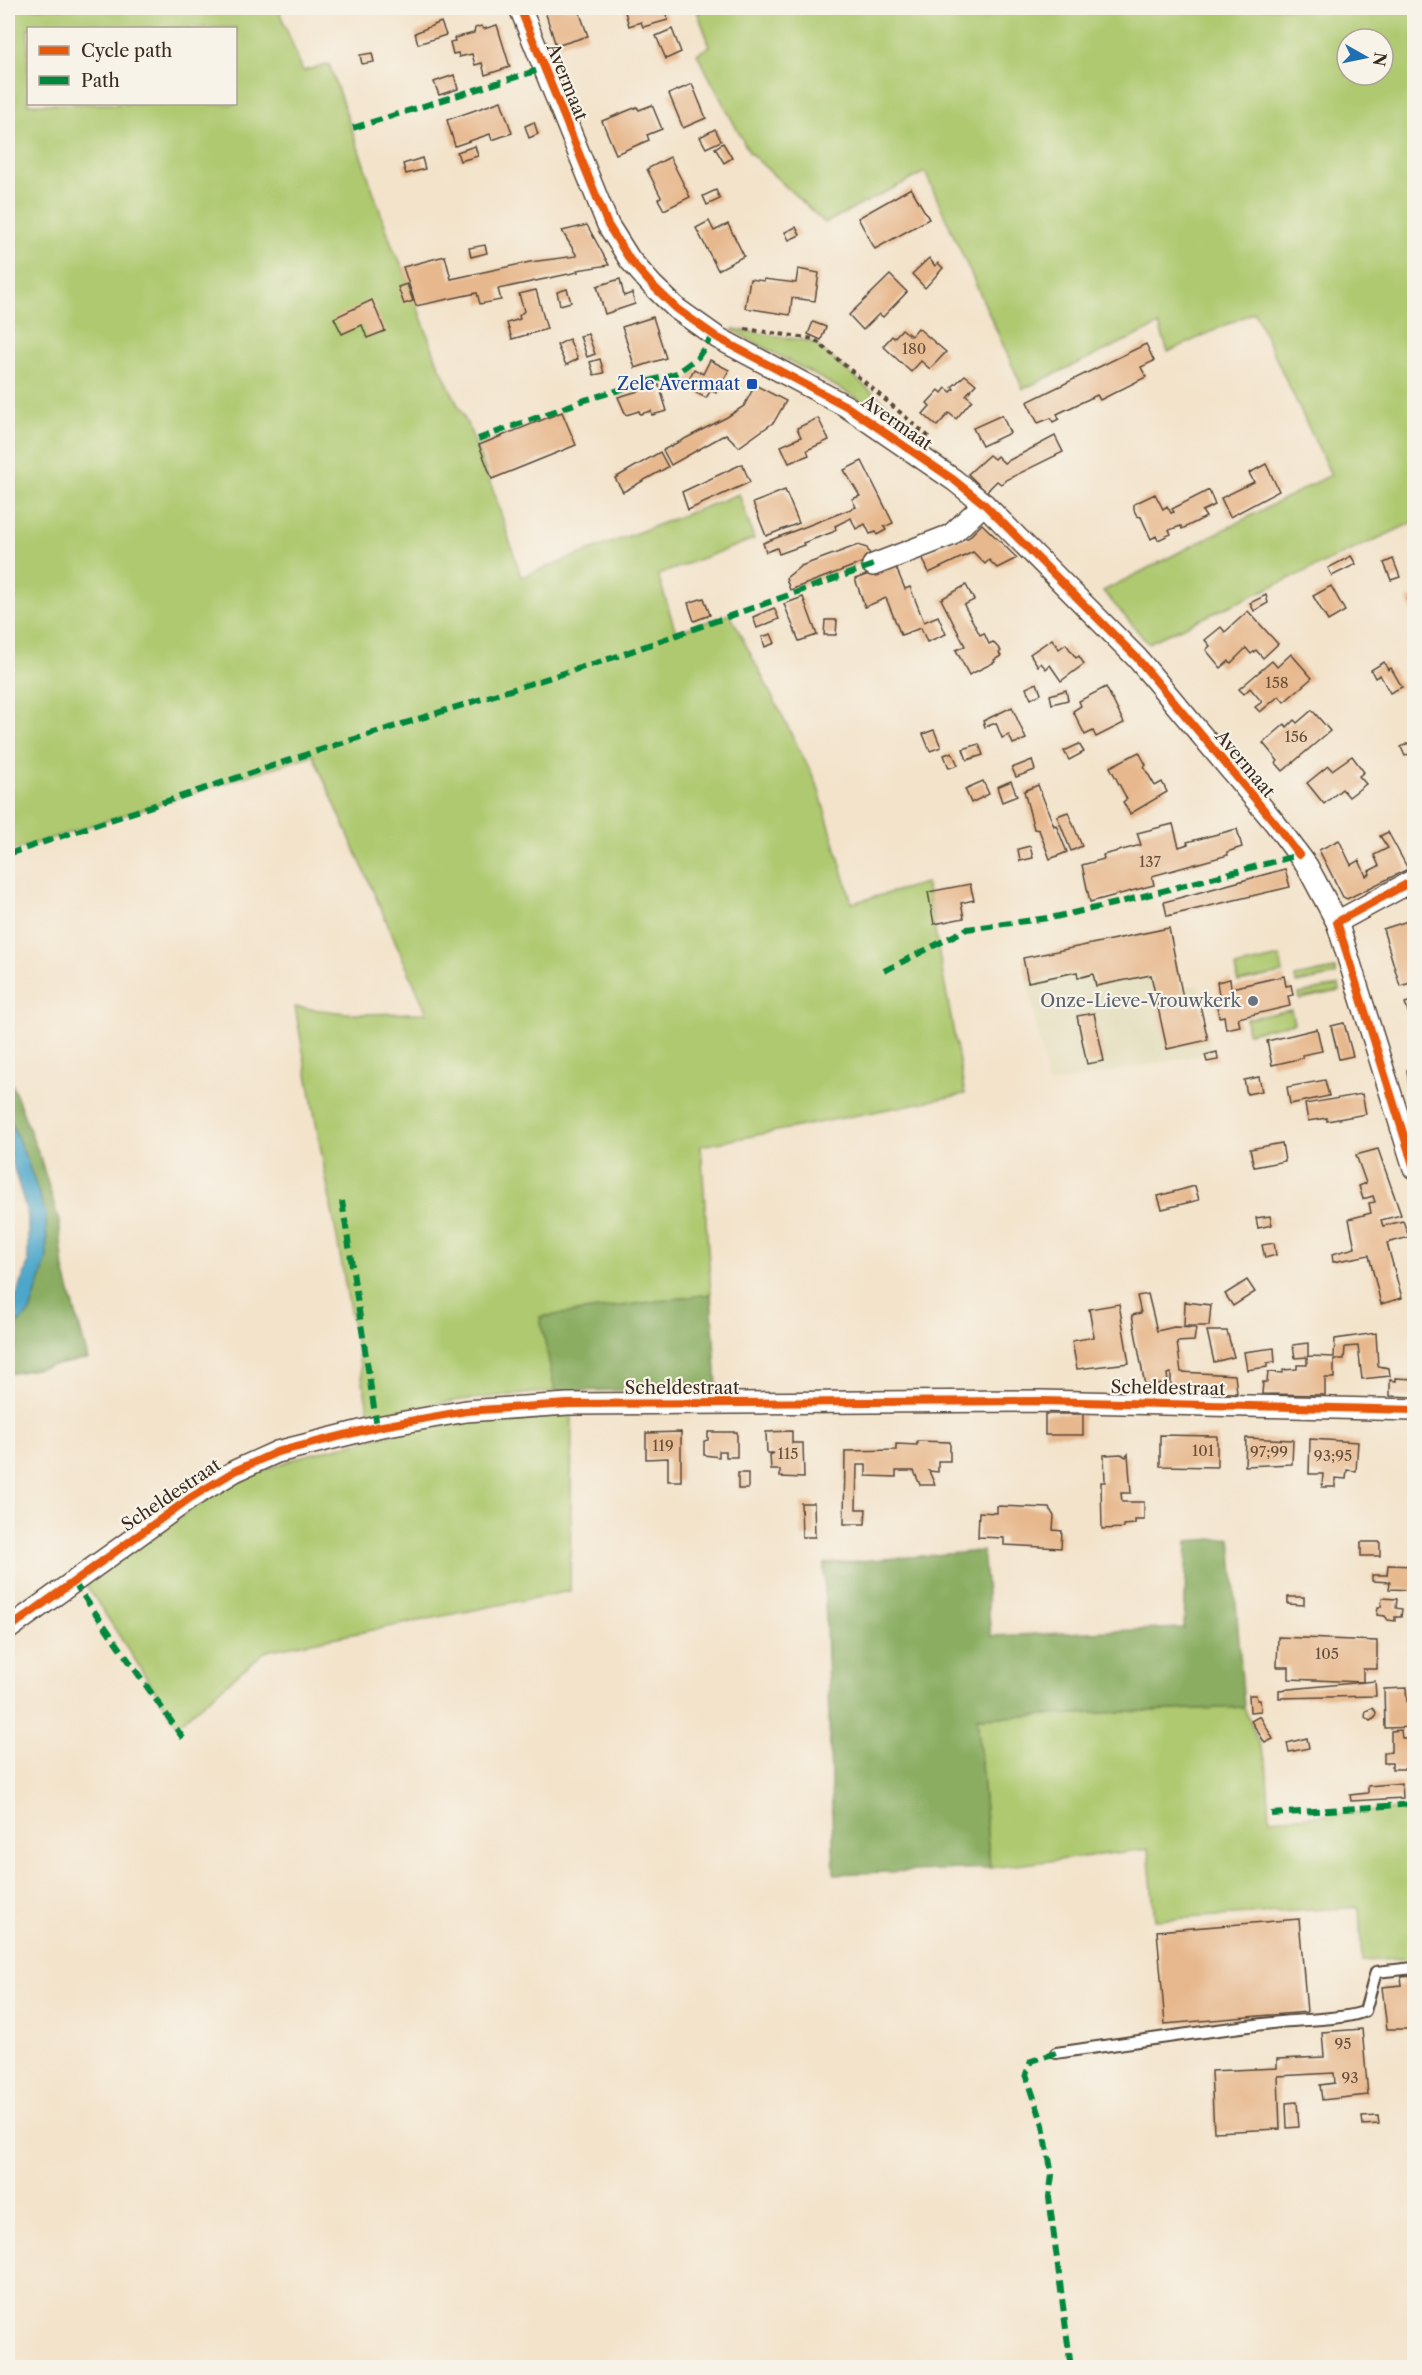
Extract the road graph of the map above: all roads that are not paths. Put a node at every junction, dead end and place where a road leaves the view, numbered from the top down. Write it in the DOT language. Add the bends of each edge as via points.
graph roads {
  1 [pos="520,8"];
  2 [pos="984,504"];
  3 [pos="873,565"];
  4 [pos="1414,880"];
  5 [pos="1336,922"];
  6 [pos="1414,1168"];
  7 [pos="1414,1410"];
  8 [pos="8,1629"];
  9 [pos="1414,1968"];
  10 [pos="1056,2053"];
  1 -- 2 [label="street, Avermaat" via="608,225 652,285 677,309 718,338 846,406"];
  2 -- 3 [label="street" via="951,535"];
  2 -- 5 [label="street, Avermaat" via="1137,658 1281,831 1307,866"];
  4 -- 5 [label="street"];
  5 -- 6 [label="street, Avermaat"];
  7 -- 8 [label="street, Scheldestraat" via="1029,1401 568,1404 466,1411 376,1427 277,1452 235,1471 190,1498"];
  9 -- 10 [label="lane" via="1376,1972 1365,2011 1356,2016 1202,2031"];
}
